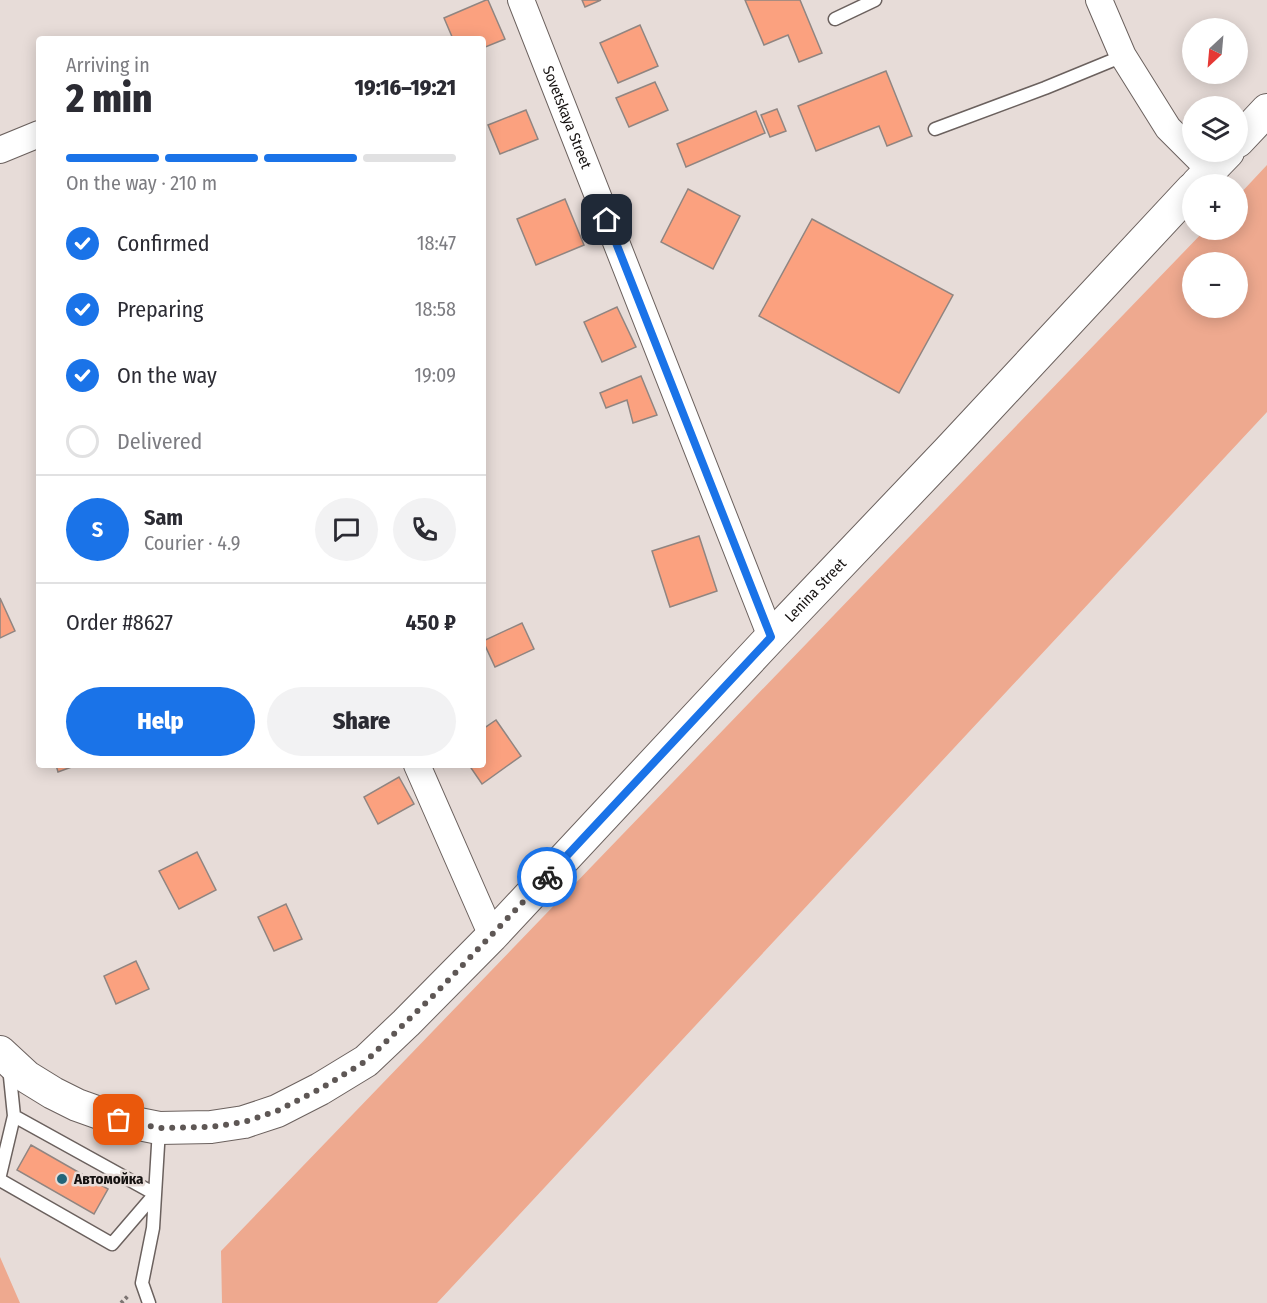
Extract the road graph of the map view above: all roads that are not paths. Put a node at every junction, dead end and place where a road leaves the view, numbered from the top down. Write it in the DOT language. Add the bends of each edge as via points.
graph roads {
  1 [pos="521,0"];
  2 [pos="875,0"];
  3 [pos="1099,0"];
  4 [pos="835,19"];
  5 [pos="1123,56"];
  6 [pos="1267,110"];
  7 [pos="935,129"];
  8 [pos="1248,130"];
  9 [pos="36,135"];
  10 [pos="0,150"];
  11 [pos="1207,174"];
  12 [pos="1182,201"];
  13 [pos="771,637"];
  14 [pos="418,768"];
  15 [pos="492,936"];
  16 [pos="4,1056"];
  17 [pos="14,1116"];
  18 [pos="159,1128"];
  19 [pos="0,1174"];
  20 [pos="0,1180"];
  21 [pos="155,1194"];
  22 [pos="149,1303"];
  1 -- 13 [label="street, Sovetskaya Street"];
  2 -- 4 [label="lane"];
  3 -- 5 [label="street"];
  5 -- 7 [label="lane"];
  5 -- 11 [label="street" via="1168,128"];
  6 -- 8 [label="street"];
  9 -- 10 [label="street"];
  12 -- 13 [label="street, Lenina Street"];
  13 -- 15 [label="street, Lenina Street"];
  14 -- 15 [label="street"];
  15 -- 18 [label="street, Lenina Street" via="366,1061 320,1089 277,1111 244,1122"];
  16 -- 17 [label="lane"];
  16 -- 18 [label="street, Lenina Street" via="27,1077 77,1105 119,1120"];
  17 -- 19 [label="lane"];
  17 -- 21 [label="lane"];
  18 -- 21 [label="lane"];
  20 -- 21 [label="lane" via="112,1244"];
  21 -- 22 [label="lane" via="142,1283"];
}
